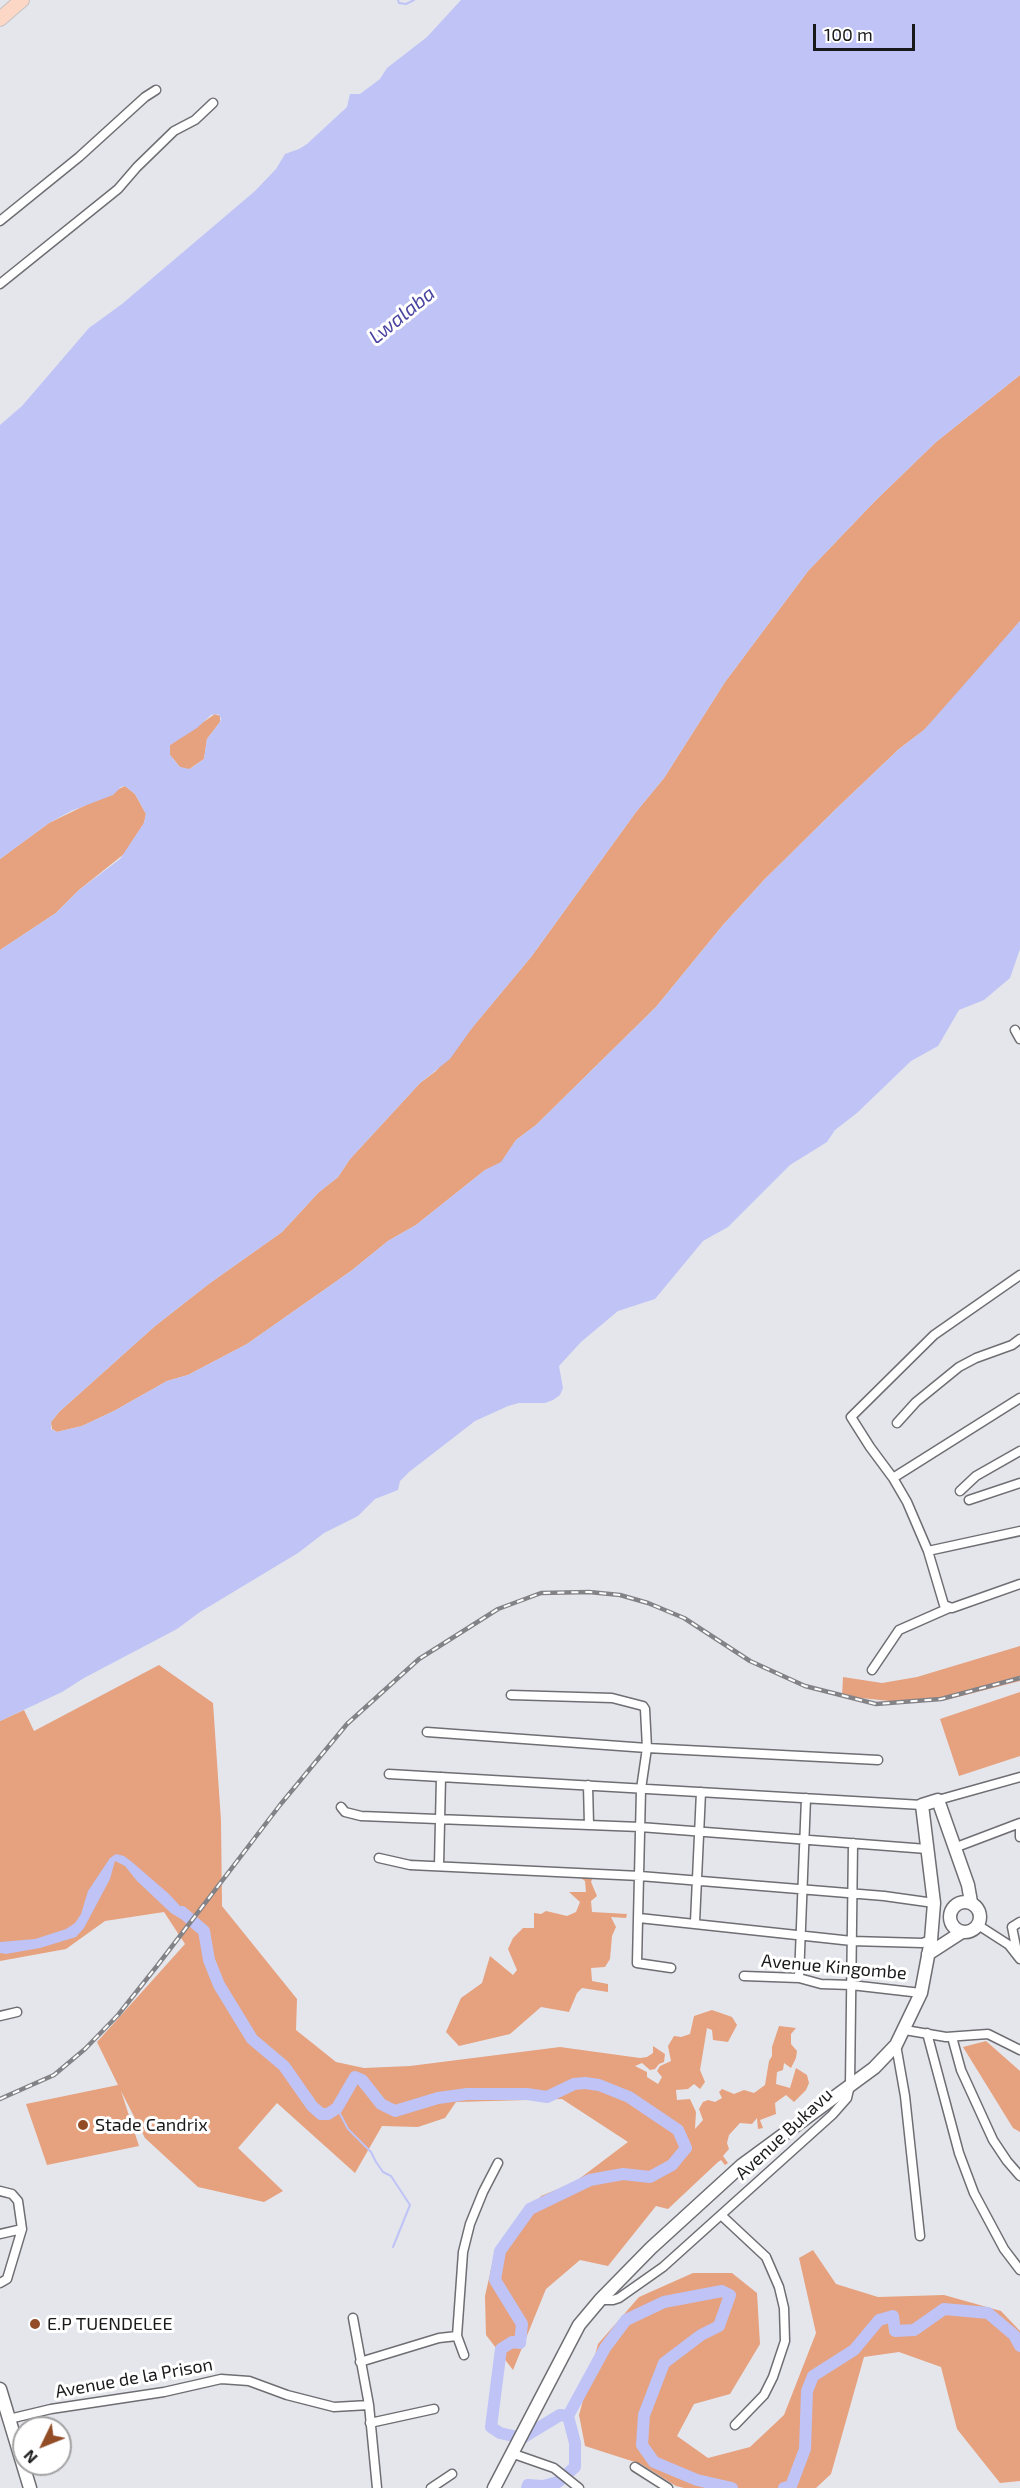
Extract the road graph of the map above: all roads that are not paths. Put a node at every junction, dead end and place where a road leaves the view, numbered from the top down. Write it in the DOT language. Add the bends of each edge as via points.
graph roads {
  1 [pos="22,0"];
  2 [pos="0,19"];
  3 [pos="156,90"];
  4 [pos="213,103"];
  5 [pos="0,221"];
  6 [pos="0,284"];
  7 [pos="1015,1030"];
  8 [pos="1020,1039"];
  9 [pos="1020,1275"];
  10 [pos="1020,1339"];
  11 [pos="1020,1398"];
  12 [pos="897,1423"];
  13 [pos="1020,1451"];
  14 [pos="893,1478"];
  15 [pos="1020,1484"];
  16 [pos="960,1491"];
  17 [pos="969,1500"];
  18 [pos="1020,1531"];
  19 [pos="928,1551"];
  20 [pos="1020,1584"];
  21 [pos="949,1608"];
  22 [pos="872,1670"];
  23 [pos="511,1695"];
  24 [pos="427,1732"];
  25 [pos="647,1748"];
  26 [pos="878,1760"];
  27 [pos="389,1774"];
  28 [pos="441,1777"];
  29 [pos="1020,1777"];
  30 [pos="588,1785"];
  31 [pos="641,1789"];
  32 [pos="701,1792"];
  33 [pos="806,1798"];
  34 [pos="938,1800"];
  35 [pos="922,1805"];
  36 [pos="341,1807"];
  37 [pos="440,1819"];
  38 [pos="589,1825"];
  39 [pos="640,1827"];
  40 [pos="699,1832"];
  41 [pos="1020,1837"];
  42 [pos="805,1840"];
  43 [pos="853,1844"];
  44 [pos="954,1848"];
  45 [pos="927,1849"];
  46 [pos="379,1858"];
  47 [pos="439,1866"];
  48 [pos="640,1876"];
  49 [pos="697,1881"];
  50 [pos="803,1889"];
  51 [pos="852,1893"];
  52 [pos="934,1902"];
  53 [pos="971,1902"];
  54 [pos="950,1912"];
  55 [pos="639,1917"];
  56 [pos="695,1922"];
  57 [pos="1020,1922"];
  58 [pos="978,1925"];
  59 [pos="962,1932"];
  60 [pos="801,1934"];
  61 [pos="932,1935"];
  62 [pos="852,1941"];
  63 [pos="928,1954"];
  64 [pos="1019,1957"];
  65 [pos="671,1968"];
  66 [pos="744,1976"];
  67 [pos="799,1978"];
  68 [pos="851,1984"];
  69 [pos="921,1993"];
  70 [pos="17,2012"];
  71 [pos="0,2016"];
  72 [pos="905,2030"];
  73 [pos="927,2033"];
  74 [pos="952,2037"];
  75 [pos="896,2045"];
  76 [pos="1020,2050"];
  77 [pos="850,2085"];
  78 [pos="498,2163"];
  79 [pos="1020,2176"];
  80 [pos="0,2191"];
  81 [pos="722,2215"];
  82 [pos="22,2229"];
  83 [pos="0,2234"];
  84 [pos="920,2236"];
  85 [pos="1020,2270"];
  86 [pos="0,2283"];
  87 [pos="600,2300"];
  88 [pos="353,2318"];
  89 [pos="457,2336"];
  90 [pos="464,2355"];
  91 [pos="360,2362"];
  92 [pos="0,2389"];
  93 [pos="369,2405"];
  94 [pos="434,2409"];
  95 [pos="9,2419"];
  96 [pos="370,2423"];
  97 [pos="735,2425"];
  98 [pos="512,2451"];
  99 [pos="635,2467"];
  100 [pos="452,2474"];
  101 [pos="576,2485"];
  102 [pos="30,2488"];
  103 [pos="377,2488"];
  104 [pos="431,2488"];
  105 [pos="494,2488"];
  106 [pos="668,2488"];
  1 -- 2 [label="main road"];
  3 -- 5 [label="street"];
  4 -- 6 [label="street" via="195,120 174,131 118,189"];
  7 -- 8 [label="street"];
  9 -- 14 [label="street" via="934,1335 852,1414"];
  10 -- 12 [label="street" via="959,1367"];
  11 -- 14 [label="street"];
  13 -- 16 [label="street" via="976,1476"];
  14 -- 19 [label="street"];
  15 -- 17 [label="street"];
  18 -- 19 [label="street"];
  19 -- 21 [label="street" via="944,1605"];
  20 -- 21 [label="street"];
  21 -- 22 [label="street" via="899,1630"];
  23 -- 25 [label="street" via="612,1698 643,1706"];
  24 -- 25 [label="street"];
  25 -- 26 [label="street"];
  25 -- 31 [label="street"];
  27 -- 28 [label="street"];
  28 -- 30 [label="street"];
  28 -- 37 [label="street"];
  29 -- 34 [label="street"];
  30 -- 31 [label="street"];
  30 -- 38 [label="street"];
  31 -- 32 [label="street"];
  31 -- 39 [label="street"];
  32 -- 33 [label="street"];
  32 -- 40 [label="street"];
  33 -- 35 [label="street"];
  33 -- 42 [label="street"];
  34 -- 35 [label="street"];
  34 -- 44 [label="street"];
  35 -- 45 [label="street"];
  36 -- 37 [label="street" via="361,1816"];
  37 -- 38 [label="street"];
  37 -- 47 [label="street"];
  38 -- 39 [label="street"];
  39 -- 40 [label="street"];
  39 -- 48 [label="street"];
  40 -- 42 [label="street"];
  40 -- 49 [label="street"];
  41 -- 44 [label="street" via="1020,1823"];
  42 -- 43 [label="street"];
  42 -- 50 [label="street"];
  43 -- 45 [label="street"];
  43 -- 51 [label="street, Avenue Bukavu"];
  44 -- 53 [label="street"];
  45 -- 52 [label="street"];
  46 -- 47 [label="street"];
  47 -- 48 [label="street"];
  48 -- 49 [label="street"];
  48 -- 55 [label="street"];
  49 -- 50 [label="street"];
  49 -- 56 [label="street"];
  50 -- 51 [label="street"];
  50 -- 60 [label="street"];
  51 -- 52 [label="street"];
  51 -- 62 [label="street, Avenue Bukavu"];
  52 -- 54 [label="street"];
  52 -- 61 [label="street"];
  53 -- 54 [label="street" via="960,1902"];
  53 -- 58 [label="street" via="980,1912"];
  54 -- 59 [label="street" via="952,1926"];
  54 -- 61 [label="street"];
  55 -- 56 [label="street"];
  55 -- 65 [label="street" via="638,1964"];
  56 -- 60 [label="street"];
  57 -- 64 [label="street" via="1012,1929"];
  58 -- 59 [label="street"];
  58 -- 64 [label="street" via="1009,1945"];
  59 -- 63 [label="street"];
  60 -- 62 [label="street"];
  60 -- 67 [label="street"];
  61 -- 62 [label="street" via="922,1943"];
  61 -- 63 [label="street"];
  62 -- 68 [label="street, Avenue Bukavu"];
  63 -- 69 [label="street"];
  66 -- 67 [label="street, Avenue Kingombe"];
  67 -- 68 [label="street, Avenue Kingombe" via="821,1984"];
  68 -- 69 [label="street, Avenue Kingombe"];
  68 -- 77 [label="street, Avenue Bukavu"];
  69 -- 72 [label="street"];
  70 -- 71 [label="street"];
  72 -- 73 [label="street"];
  72 -- 75 [label="street"];
  73 -- 74 [label="street"];
  73 -- 85 [label="street" via="974,2193"];
  74 -- 76 [label="street" via="988,2034"];
  74 -- 79 [label="street" via="961,2070 994,2142"];
  75 -- 77 [label="street"];
  75 -- 84 [label="street"];
  77 -- 81 [label="street, Avenue Bukavu" via="839,2109"];
  77 -- 87 [label="street" via="742,2165"];
  78 -- 89 [label="street" via="478,2202 463,2252"];
  80 -- 82 [label="street" via="12,2194 18,2201"];
  81 -- 87 [label="street, Avenue Bukavu" via="637,2286 613,2300"];
  81 -- 97 [label="street" via="766,2257 784,2308 785,2341 773,2377 764,2395"];
  82 -- 83 [label="street"];
  82 -- 86 [label="street" via="7,2279"];
  87 -- 98 [label="street" via="579,2325"];
  88 -- 91 [label="street"];
  89 -- 90 [label="street"];
  89 -- 91 [label="street"];
  91 -- 93 [label="street"];
  92 -- 95 [label="street"];
  93 -- 95 [label="street, Avenue de la Prison" via="334,2407 246,2380 221,2379"];
  93 -- 96 [label="street"];
  94 -- 96 [label="street"];
  95 -- 102 [label="street"];
  96 -- 103 [label="street"];
  98 -- 101 [label="street" via="557,2469"];
  98 -- 105 [label="street"];
  99 -- 106 [label="street"];
  100 -- 104 [label="street"];
}
